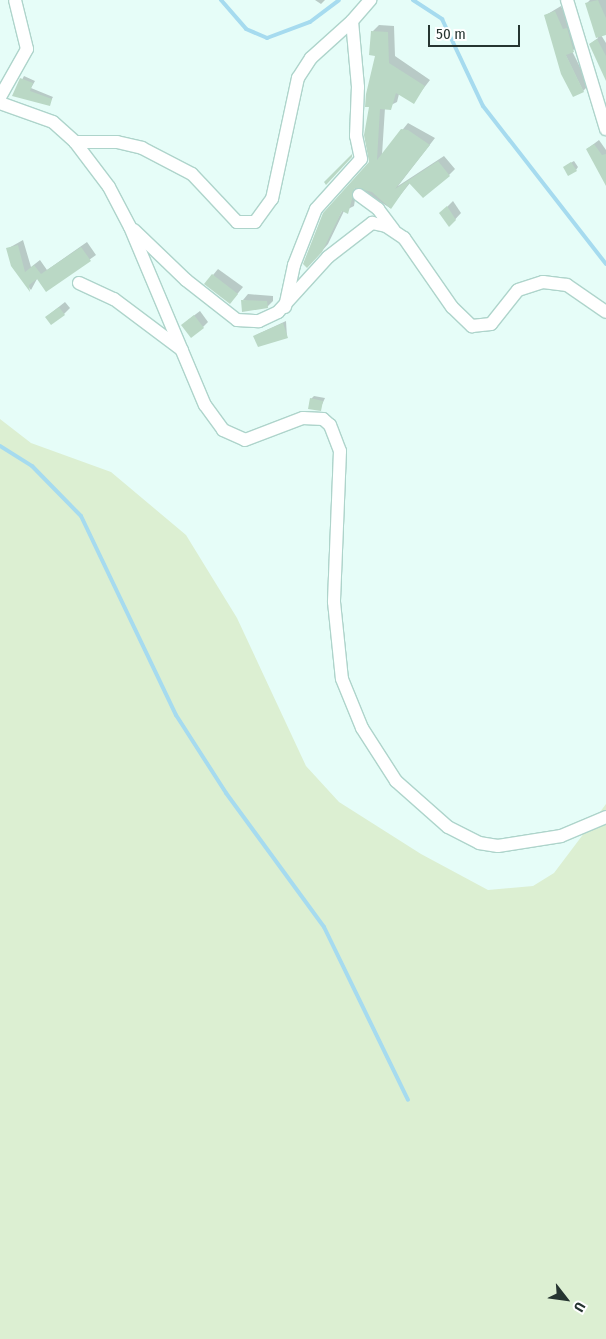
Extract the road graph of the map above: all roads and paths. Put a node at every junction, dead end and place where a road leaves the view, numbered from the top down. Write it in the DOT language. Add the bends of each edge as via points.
graph roads {
  1 [pos="15,0"];
  2 [pos="370,0"];
  3 [pos="567,0"];
  4 [pos="352,21"];
  5 [pos="0,97"];
  6 [pos="0,102"];
  7 [pos="606,129"];
  8 [pos="75,142"];
  9 [pos="359,195"];
  10 [pos="130,227"];
  11 [pos="394,230"];
  12 [pos="79,283"];
  13 [pos="285,307"];
  14 [pos="606,312"];
  15 [pos="182,350"];
  16 [pos="606,818"];
  1 -- 5 [label="street" via="27,49"];
  2 -- 4 [label="street"];
  3 -- 7 [label="street"];
  4 -- 8 [label="street" via="311,58 298,78 272,198 255,222 237,222 225,214 192,174 152,152 118,142"];
  4 -- 13 [label="street" via="358,87 356,136 361,159 316,209 294,265"];
  6 -- 8 [label="street" via="38,114"];
  8 -- 10 [label="street" via="109,187"];
  9 -- 11 [label="street" via="378,209"];
  10 -- 13 [label="street" via="229,316 259,321"];
  10 -- 15 [label="street"];
  11 -- 13 [label="street" via="378,224 366,226 328,258"];
  11 -- 14 [label="street" via="415,250 452,307 472,326 491,324 518,290 543,282 567,285"];
  12 -- 15 [label="street" via="120,303"];
  15 -- 16 [label="street" via="205,405 230,436 254,439 314,417 323,419 337,437 340,488 334,602 342,679 359,722 396,781 428,812 479,843 535,843"];
}
